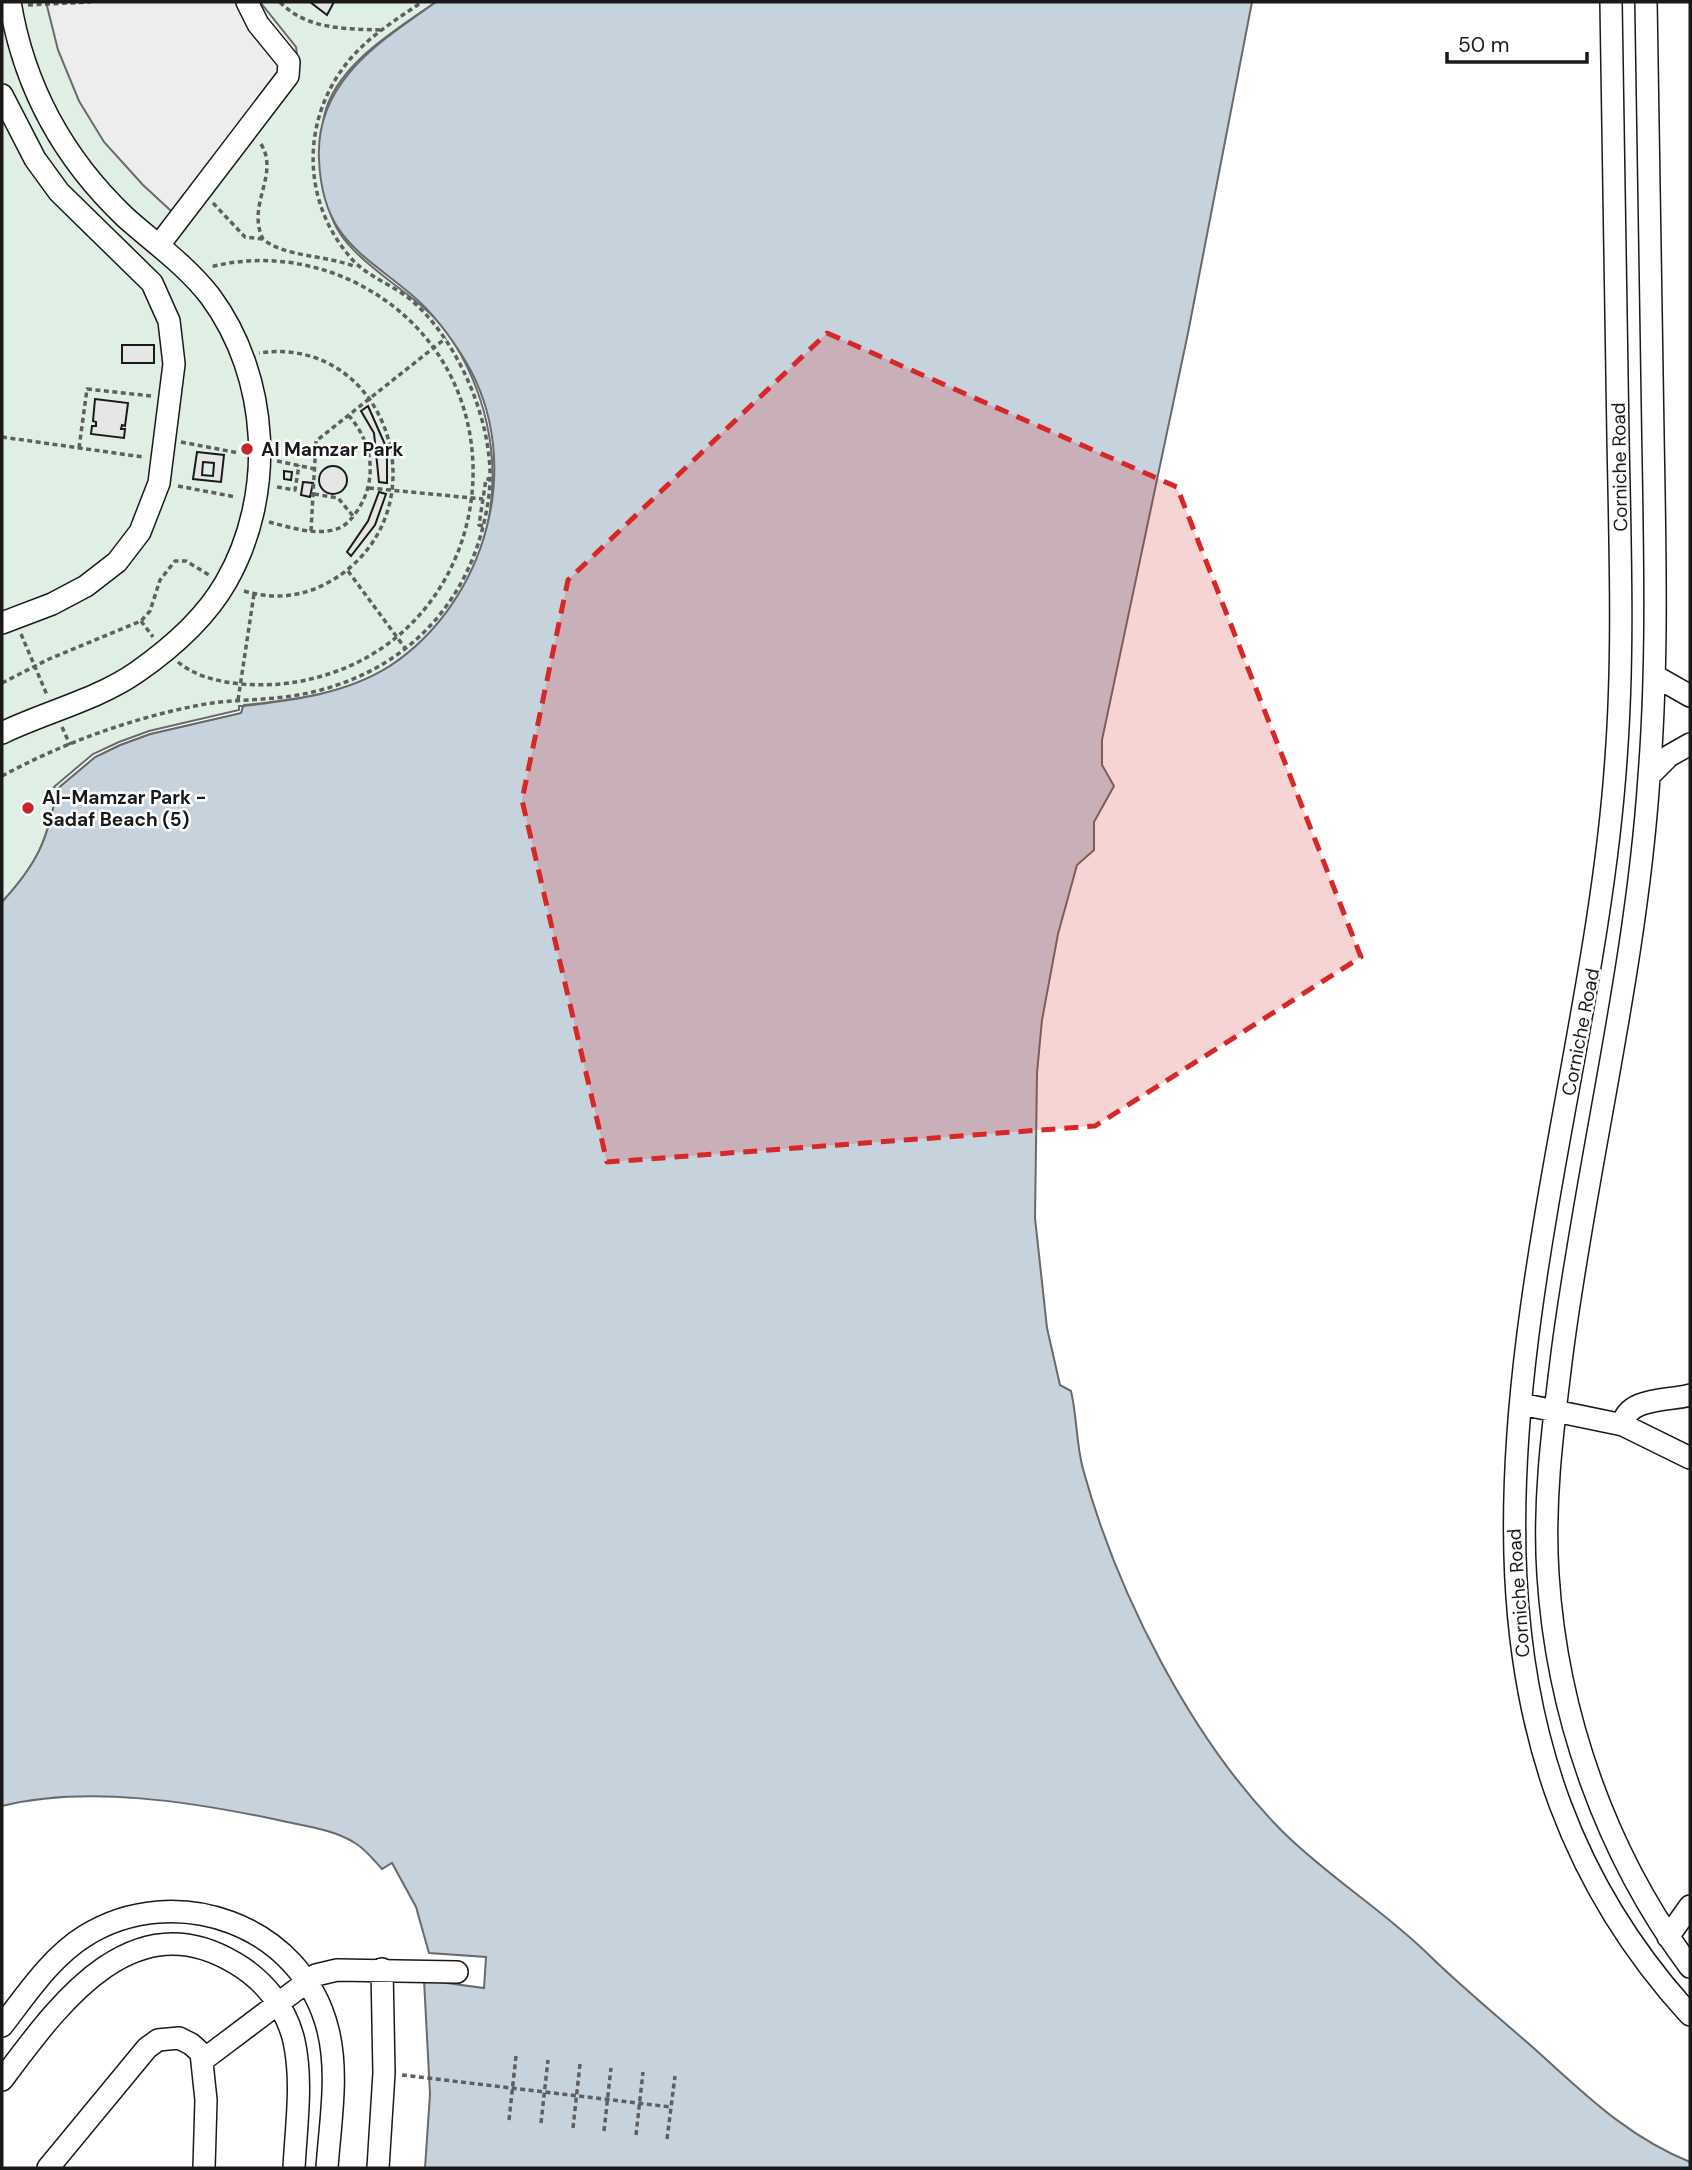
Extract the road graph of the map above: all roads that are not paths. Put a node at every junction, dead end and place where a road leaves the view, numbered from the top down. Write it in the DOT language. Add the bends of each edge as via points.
graph roads {
  1 [pos="247,2"];
  2 [pos="1611,2"];
  3 [pos="1646,2"];
  4 [pos="10,3"];
  5 [pos="2,95"];
  6 [pos="159,245"];
  7 [pos="8,620"];
  8 [pos="1655,676"];
  9 [pos="1690,696"];
  10 [pos="2,733"];
  11 [pos="1690,744"];
  12 [pos="1650,775"];
  13 [pos="1690,1395"];
  14 [pos="1521,1404"];
  15 [pos="1555,1410"];
  16 [pos="1623,1425"];
  17 [pos="1690,1458"];
  18 [pos="1690,1906"];
  19 [pos="1668,1937"];
  20 [pos="1690,1966"];
  21 [pos="382,1969"];
  22 [pos="457,1972"];
  23 [pos="306,1980"];
  24 [pos="278,2002"];
  25 [pos="1690,2015"];
  26 [pos="2,2026"];
  27 [pos="203,2060"];
  28 [pos="2,2080"];
  29 [pos="48,2168"];
  30 [pos="204,2168"];
  31 [pos="295,2168"];
  32 [pos="327,2168"];
  33 [pos="378,2168"];
  1 -- 6 [label="street" via="291,70"];
  2 -- 14 [label="street, Corniche Road" via="1621,617 1617,757 1603,896 1545,1218"];
  3 -- 8 [label="street, Corniche Road"];
  4 -- 6 [label="street" via="25,65 61,143 91,183"];
  5 -- 7 [label="street" via="34,159 59,192 152,283 170,328 174,364 159,483 140,532 117,562 68,596"];
  6 -- 10 [label="street" via="192,274 231,328 244,356 259,432 254,509 225,585 164,651 116,684"];
  8 -- 9 [label="street"];
  8 -- 12 [label="street, Corniche Road"];
  11 -- 12 [label="street"];
  12 -- 15 [label="street, Corniche Road" via="1630,944 1582,1215"];
  13 -- 16 [label="street" via="1634,1406 1625,1414"];
  14 -- 15 [label="street"];
  14 -- 25 [label="street, Corniche Road" via="1514,1470 1514,1571 1523,1666 1539,1739 1577,1846 1608,1907 1646,1964"];
  15 -- 16 [label="street"];
  15 -- 19 [label="street, Corniche Road" via="1547,1547 1561,1674 1602,1810 1636,1884"];
  16 -- 17 [label="street"];
  18 -- 19 [label="street"];
  19 -- 20 [label="street, Corniche Road"];
  21 -- 22 [label="street"];
  21 -- 23 [label="street" via="337,1969"];
  21 -- 33 [label="street" via="384,2073"];
  23 -- 24 [label="street"];
  23 -- 26 [label="street" via="267,1940 243,1926 207,1914 160,1910 120,1919 82,1938 61,1955"];
  23 -- 32 [label="street" via="319,2004 332,2057"];
  24 -- 27 [label="street"];
  24 -- 28 [label="street" via="255,1977 227,1958 183,1945 140,1948 85,1980"];
  24 -- 31 [label="street" via="297,2060"];
  27 -- 29 [label="street" via="197,2048 179,2038 151,2044"];
  27 -- 30 [label="street"];
}
